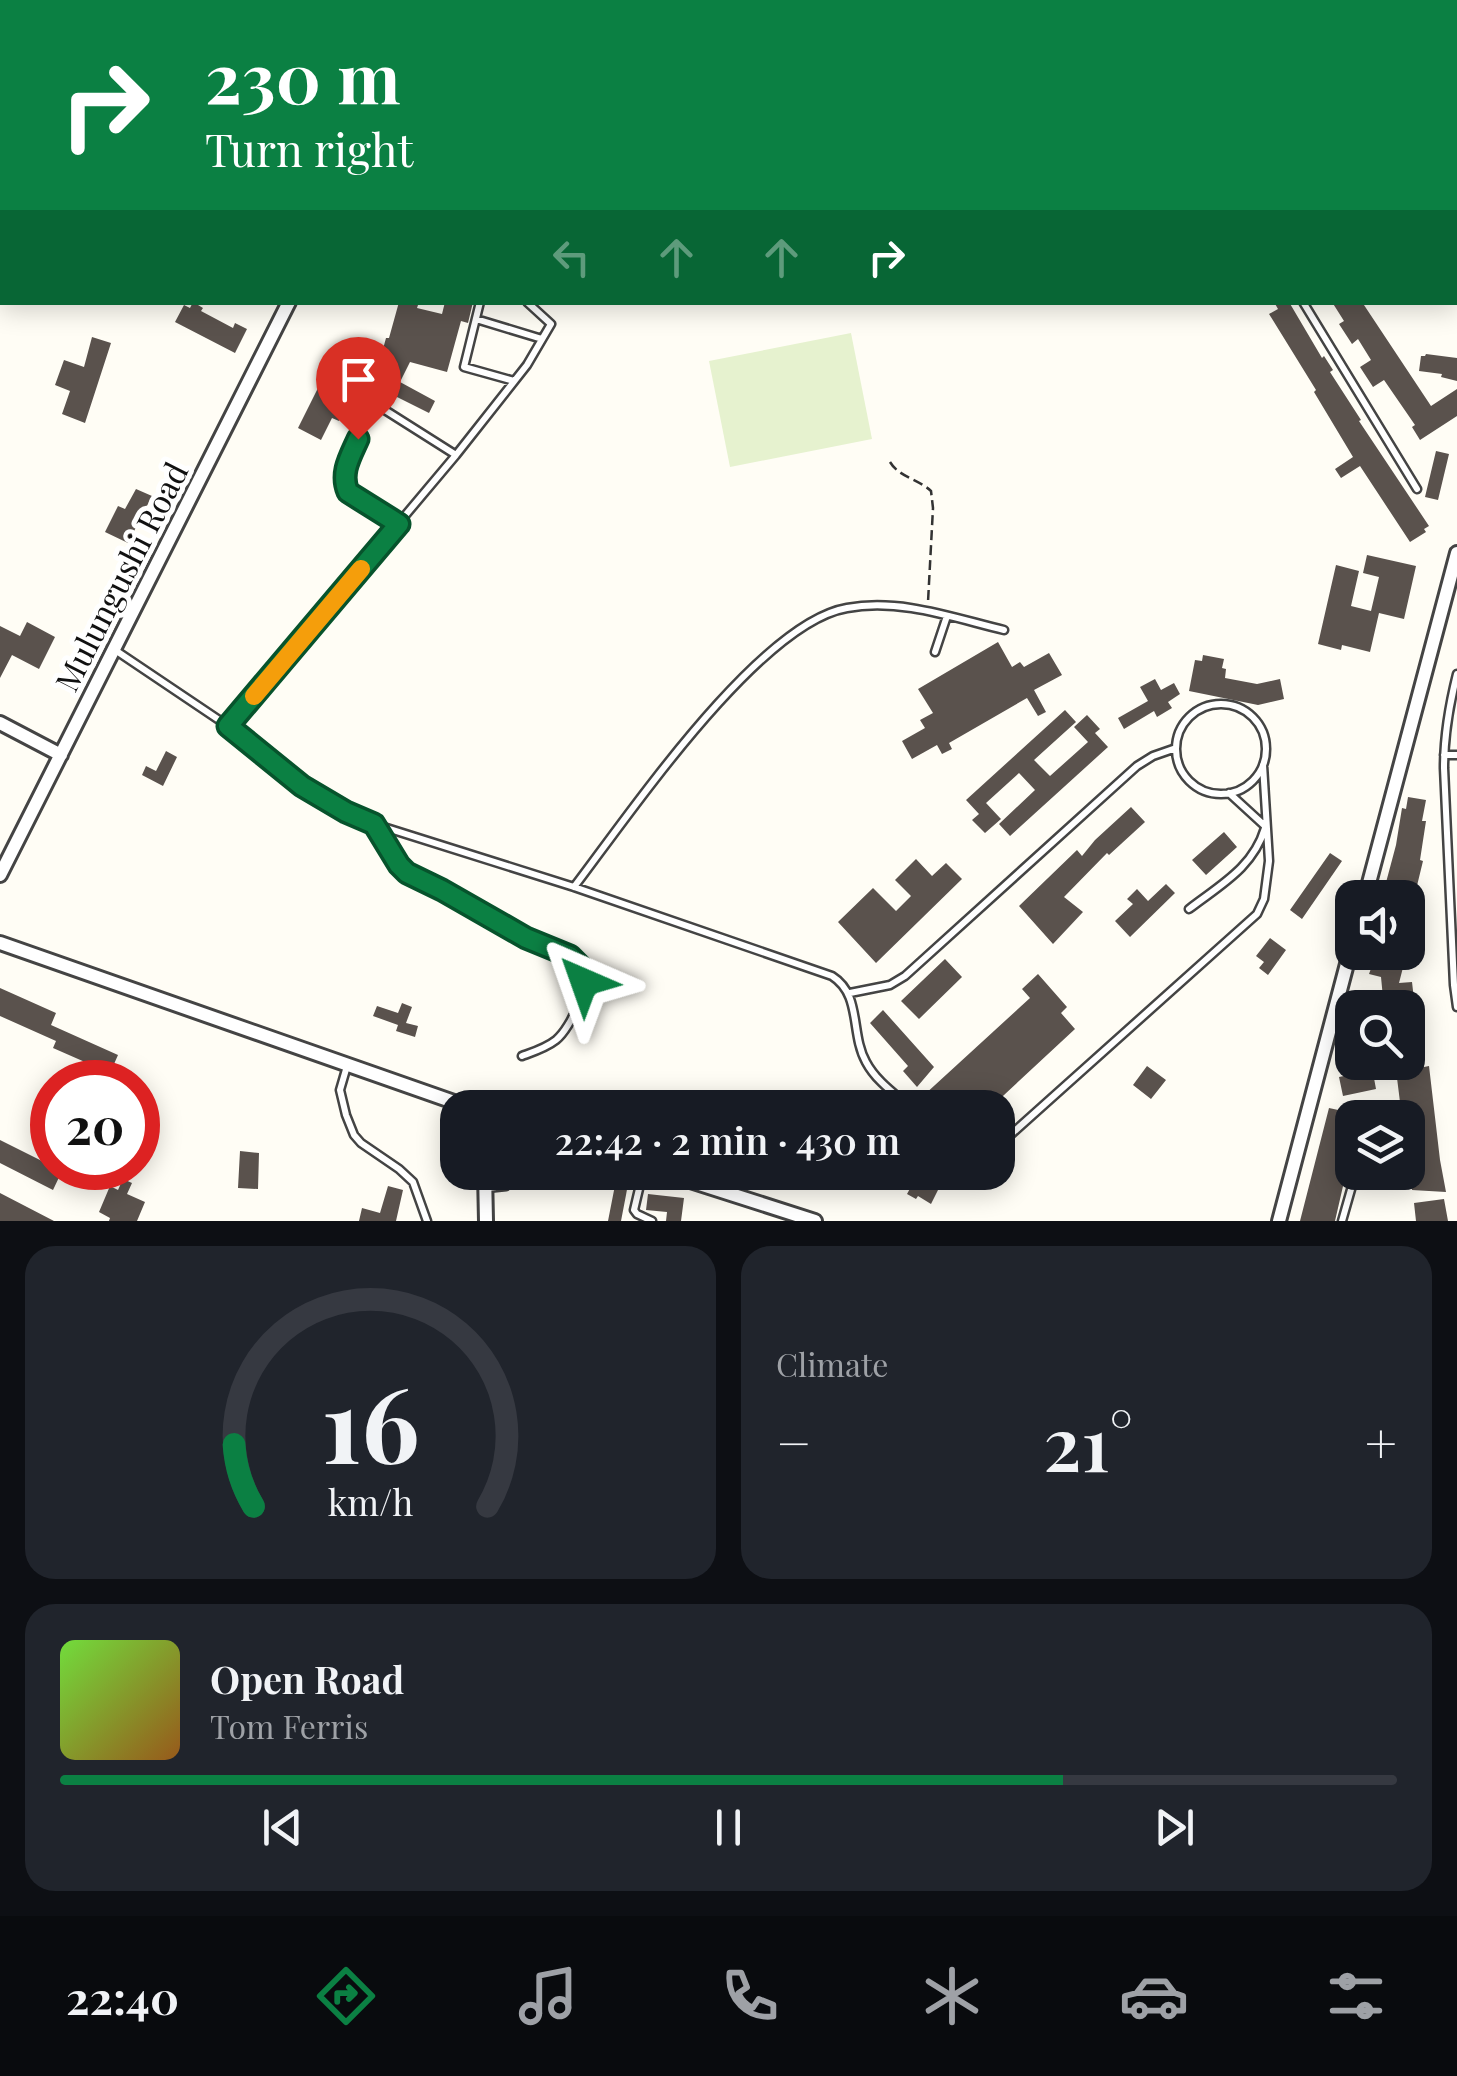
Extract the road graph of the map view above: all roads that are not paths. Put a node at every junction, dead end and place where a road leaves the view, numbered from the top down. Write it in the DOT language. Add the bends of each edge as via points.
graph roads {
  1 [pos="288,305"];
  2 [pos="479,305"];
  3 [pos="529,305"];
  4 [pos="1306,305"];
  5 [pos="476,319"];
  6 [pos="542,339"];
  7 [pos="514,381"];
  8 [pos="456,454"];
  9 [pos="1417,489"];
  10 [pos="399,524"];
  11 [pos="1457,553"];
  12 [pos="947,616"];
  13 [pos="1004,630"];
  14 [pos="114,650"];
  15 [pos="935,652"];
  16 [pos="1457,674"];
  17 [pos="0,723"];
  18 [pos="228,726"];
  19 [pos="1176,748"];
  20 [pos="61,755"];
  21 [pos="1444,755"];
  22 [pos="1457,755"];
  23 [pos="1263,765"];
  24 [pos="1228,794"];
  25 [pos="374,824"];
  26 [pos="1266,827"];
  27 [pos="0,875"];
  28 [pos="1453,879"];
  29 [pos="1370,880"];
  30 [pos="574,886"];
  31 [pos="1189,909"];
  32 [pos="0,943"];
  33 [pos="1345,970"];
  34 [pos="1455,978"];
  35 [pos="850,993"];
  36 [pos="1457,1007"];
  37 [pos="522,1056"];
  38 [pos="347,1065"];
  39 [pos="891,1090"];
  40 [pos="440,1097"];
  41 [pos="1015,1131"];
  42 [pos="485,1190"];
  43 [pos="639,1190"];
  44 [pos="718,1190"];
  45 [pos="1351,1190"];
  46 [pos="427,1221"];
  47 [pos="486,1221"];
  48 [pos="652,1221"];
  49 [pos="815,1221"];
  50 [pos="1279,1221"];
  51 [pos="1342,1221"];
  1 -- 14 [label="street, Mulungushi Road"];
  2 -- 5 [label="lane"];
  3 -- 6 [label="lane" via="551,324"];
  4 -- 9 [label="lane"];
  5 -- 6 [label="lane"];
  5 -- 7 [label="lane" via="464,367"];
  6 -- 7 [label="lane"];
  7 -- 8 [label="lane"];
  8 -- 10 [label="lane"];
  8 -- 10 [label="lane" via="371,407 344,484"];
  10 -- 18 [label="lane"];
  11 -- 29 [label="street"];
  12 -- 13 [label="lane"];
  12 -- 15 [label="lane"];
  12 -- 30 [label="lane" via="896,606 846,608 788,636 702,722"];
  14 -- 18 [label="lane"];
  14 -- 20 [label="street, Mulungushi Road"];
  16 -- 21 [label="lane"];
  17 -- 20 [label="street"];
  18 -- 25 [label="lane" via="302,786"];
  19 -- 23 [label="lane" via="1196,712 1237,706 1265,737"];
  19 -- 24 [label="lane" via="1186,777 1198,788"];
  19 -- 35 [label="lane" via="1137,766 905,976"];
  20 -- 27 [label="street, Mulungushi Road"];
  21 -- 22 [label="lane"];
  21 -- 28 [label="lane"];
  23 -- 24 [label="lane" via="1255,779"];
  23 -- 26 [label="lane"];
  24 -- 26 [label="lane"];
  25 -- 30 [label="lane"];
  25 -- 37 [label="lane" via="407,873 579,964 584,982 566,1028 552,1043"];
  26 -- 31 [label="lane" via="1248,864"];
  26 -- 41 [label="lane" via="1269,861 1257,914"];
  28 -- 34 [label="lane"];
  30 -- 35 [label="lane" via="832,976"];
  32 -- 38 [label="street"];
  33 -- 50 [label="street"];
  34 -- 36 [label="lane"];
  35 -- 39 [label="lane" via="865,1061"];
  38 -- 40 [label="street"];
  38 -- 46 [label="lane" via="340,1090 354,1135 413,1182"];
  42 -- 47 [label="street"];
  43 -- 48 [label="lane" via="634,1210"];
  44 -- 49 [label="street"];
  45 -- 51 [label="lane"];
}
